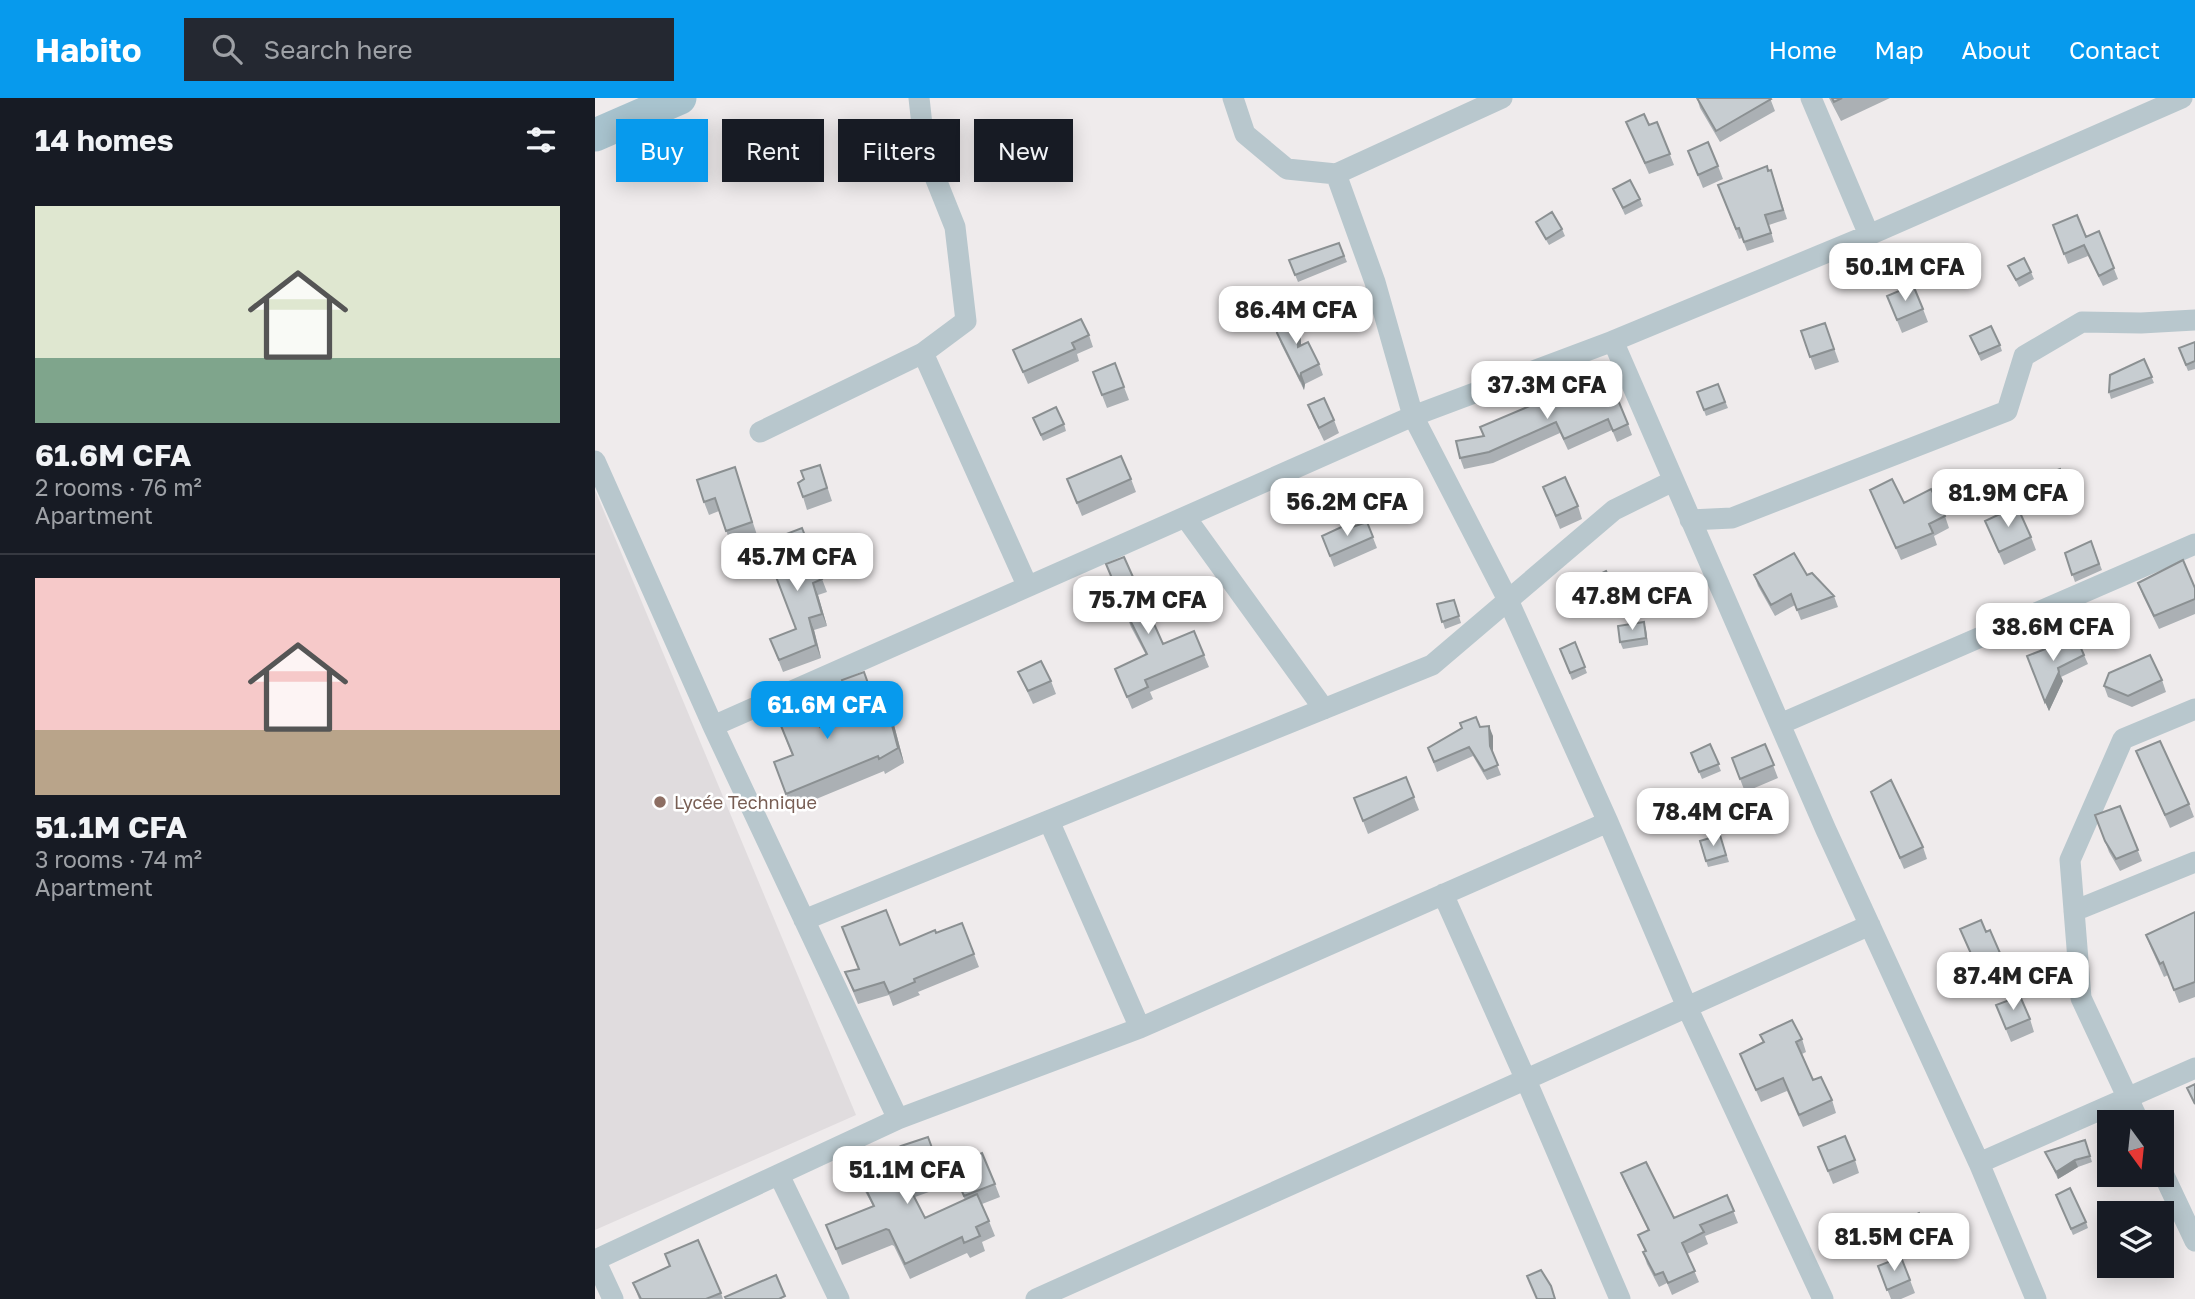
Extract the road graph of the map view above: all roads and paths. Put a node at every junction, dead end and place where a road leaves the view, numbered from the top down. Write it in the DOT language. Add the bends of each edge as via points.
graph roads {
  1 [pos="680,98"];
  2 [pos="919,98"];
  3 [pos="1233,98"];
  4 [pos="1502,98"];
  5 [pos="1811,98"];
  6 [pos="2182,98"];
  7 [pos="595,135"];
  8 [pos="1336,174"];
  9 [pos="1869,235"];
  10 [pos="2195,320"];
  11 [pos="1613,341"];
  12 [pos="923,354"];
  13 [pos="1413,416"];
  14 [pos="760,432"];
  15 [pos="595,461"];
  16 [pos="1673,481"];
  17 [pos="1186,518"];
  18 [pos="1690,520"];
  19 [pos="2195,544"];
  20 [pos="1027,585"];
  21 [pos="1508,600"];
  22 [pos="1324,709"];
  23 [pos="2195,709"];
  24 [pos="1780,724"];
  25 [pos="713,726"];
  26 [pos="1049,821"];
  27 [pos="1608,821"];
  28 [pos="2195,862"];
  29 [pos="1443,894"];
  30 [pos="2074,911"];
  31 [pos="804,920"];
  32 [pos="1870,925"];
  33 [pos="1688,1007"];
  34 [pos="1140,1028"];
  35 [pos="2195,1068"];
  36 [pos="1526,1080"];
  37 [pos="2127,1097"];
  38 [pos="2133,1110"];
  39 [pos="898,1119"];
  40 [pos="1979,1163"];
  41 [pos="779,1175"];
  42 [pos="2170,1187"];
  43 [pos="2195,1241"];
  44 [pos="595,1260"];
  45 [pos="613,1299"];
  46 [pos="839,1299"];
  47 [pos="1036,1299"];
  48 [pos="1620,1299"];
  49 [pos="1823,1299"];
  50 [pos="2036,1299"];
  1 -- 7 [label="main road"];
  2 -- 12 [label="street" via="925,152 955,227 966,321"];
  3 -- 8 [label="street" via="1245,134 1287,169"];
  4 -- 8 [label="street"];
  5 -- 9 [label="street"];
  6 -- 9 [label="street"];
  8 -- 13 [label="street" via="1375,282"];
  9 -- 11 [label="street"];
  10 -- 18 [label="street" via="2082,322 2024,356 2007,411 1732,518"];
  11 -- 13 [label="street"];
  11 -- 16 [label="street"];
  12 -- 14 [label="street"];
  12 -- 20 [label="street"];
  13 -- 17 [label="street"];
  13 -- 21 [label="street"];
  15 -- 25 [label="street"];
  16 -- 18 [label="street"];
  16 -- 21 [label="street" via="1614,510"];
  17 -- 20 [label="street"];
  17 -- 22 [label="street"];
  18 -- 24 [label="street"];
  19 -- 24 [label="street"];
  20 -- 25 [label="street"];
  21 -- 22 [label="street" via="1432,666"];
  21 -- 27 [label="street"];
  22 -- 26 [label="street"];
  23 -- 30 [label="street" via="2123,739 2070,860"];
  24 -- 32 [label="street"];
  25 -- 31 [label="street"];
  26 -- 31 [label="street"];
  26 -- 34 [label="street"];
  27 -- 29 [label="street"];
  27 -- 33 [label="street"];
  28 -- 30 [label="street"];
  29 -- 34 [label="street"];
  29 -- 36 [label="street"];
  30 -- 37 [label="street" via="2081,998"];
  31 -- 39 [label="street"];
  32 -- 33 [label="street"];
  32 -- 40 [label="street"];
  33 -- 36 [label="street"];
  33 -- 49 [label="street"];
  34 -- 39 [label="street"];
  35 -- 37 [label="street"];
  36 -- 47 [label="street"];
  36 -- 48 [label="street"];
  37 -- 38 [label="street"];
  37 -- 40 [label="street"];
  39 -- 41 [label="street"];
  40 -- 50 [label="street"];
  41 -- 44 [label="street"];
  41 -- 46 [label="street"];
  42 -- 43 [label="street"];
  44 -- 45 [label="street"];
}
